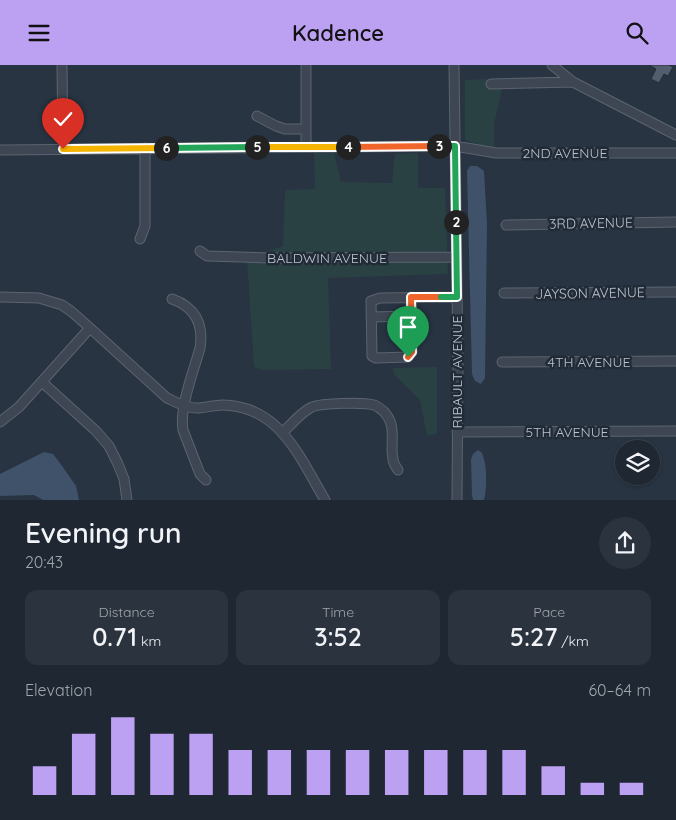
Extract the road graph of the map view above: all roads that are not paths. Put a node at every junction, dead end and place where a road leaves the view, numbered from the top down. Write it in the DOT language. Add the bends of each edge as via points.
graph roads {
  1 [pos="62,65"];
  2 [pos="306,65"];
  3 [pos="454,65"];
  4 [pos="552,65"];
  5 [pos="573,83"];
  6 [pos="491,84"];
  7 [pos="257,116"];
  8 [pos="306,129"];
  9 [pos="676,135"];
  10 [pos="455,146"];
  11 [pos="306,147"];
  12 [pos="145,148"];
  13 [pos="63,149"];
  14 [pos="0,150"];
  15 [pos="676,153"];
  16 [pos="676,222"];
  17 [pos="506,225"];
  18 [pos="140,239"];
  19 [pos="200,251"];
  20 [pos="456,257"];
  21 [pos="676,292"];
  22 [pos="504,293"];
  23 [pos="0,297"];
  24 [pos="411,297"];
  25 [pos="457,297"];
  26 [pos="172,299"];
  27 [pos="411,316"];
  28 [pos="371,317"];
  29 [pos="90,328"];
  30 [pos="676,361"];
  31 [pos="502,362"];
  32 [pos="42,382"];
  33 [pos="184,406"];
  34 [pos="0,422"];
  35 [pos="676,431"];
  36 [pos="283,432"];
  37 [pos="457,433"];
  38 [pos="398,470"];
  39 [pos="206,480"];
  40 [pos="127,500"];
  41 [pos="325,500"];
  42 [pos="457,500"];
  1 -- 13 [label="street"];
  2 -- 8 [label="street"];
  3 -- 10 [label="street, RIBAULT AVENUE"];
  4 -- 5 [label="street"];
  5 -- 6 [label="street"];
  5 -- 9 [label="street"];
  7 -- 8 [label="street" via="285,129"];
  8 -- 11 [label="street"];
  10 -- 11 [label="street, 2ND AVENUE"];
  10 -- 15 [label="street, 2ND AVENUE" via="496,153"];
  10 -- 20 [label="street, RIBAULT AVENUE"];
  11 -- 12 [label="street, 2ND AVENUE"];
  12 -- 13 [label="street, 2ND AVENUE"];
  12 -- 18 [label="street" via="144,226"];
  13 -- 14 [label="street, 2ND AVENUE"];
  16 -- 17 [label="street, 3RD AVENUE"];
  19 -- 20 [label="street, BALDWIN AVENUE" via="207,256 270,258"];
  20 -- 25 [label="street, RIBAULT AVENUE"];
  21 -- 22 [label="street, JAYSON AVENUE"];
  23 -- 29 [label="street" via="39,297 51,301 62,305"];
  24 -- 25 [label="street"];
  24 -- 27 [label="street"];
  24 -- 28 [label="street" via="371,301"];
  25 -- 37 [label="street, RIBAULT AVENUE"];
  26 -- 33 [label="street" via="191,310 201,330 202,340"];
  27 -- 28 [label="street"];
  27 -- 28 [label="street" via="412,352 408,357 376,358 372,356 371,349"];
  29 -- 32 [label="street"];
  29 -- 33 [label="street" via="167,398"];
  30 -- 31 [label="street, 4TH AVENUE"];
  32 -- 34 [label="street"];
  32 -- 40 [label="street" via="109,446 124,479"];
  33 -- 36 [label="street" via="236,406 266,418"];
  33 -- 39 [label="street" via="183,430 200,474"];
  35 -- 37 [label="street, 5TH AVENUE"];
  36 -- 38 [label="street" via="315,406 373,405 381,409 390,421 392,460"];
  36 -- 41 [label="street"];
  37 -- 42 [label="street, RIBAULT AVENUE"];
}
